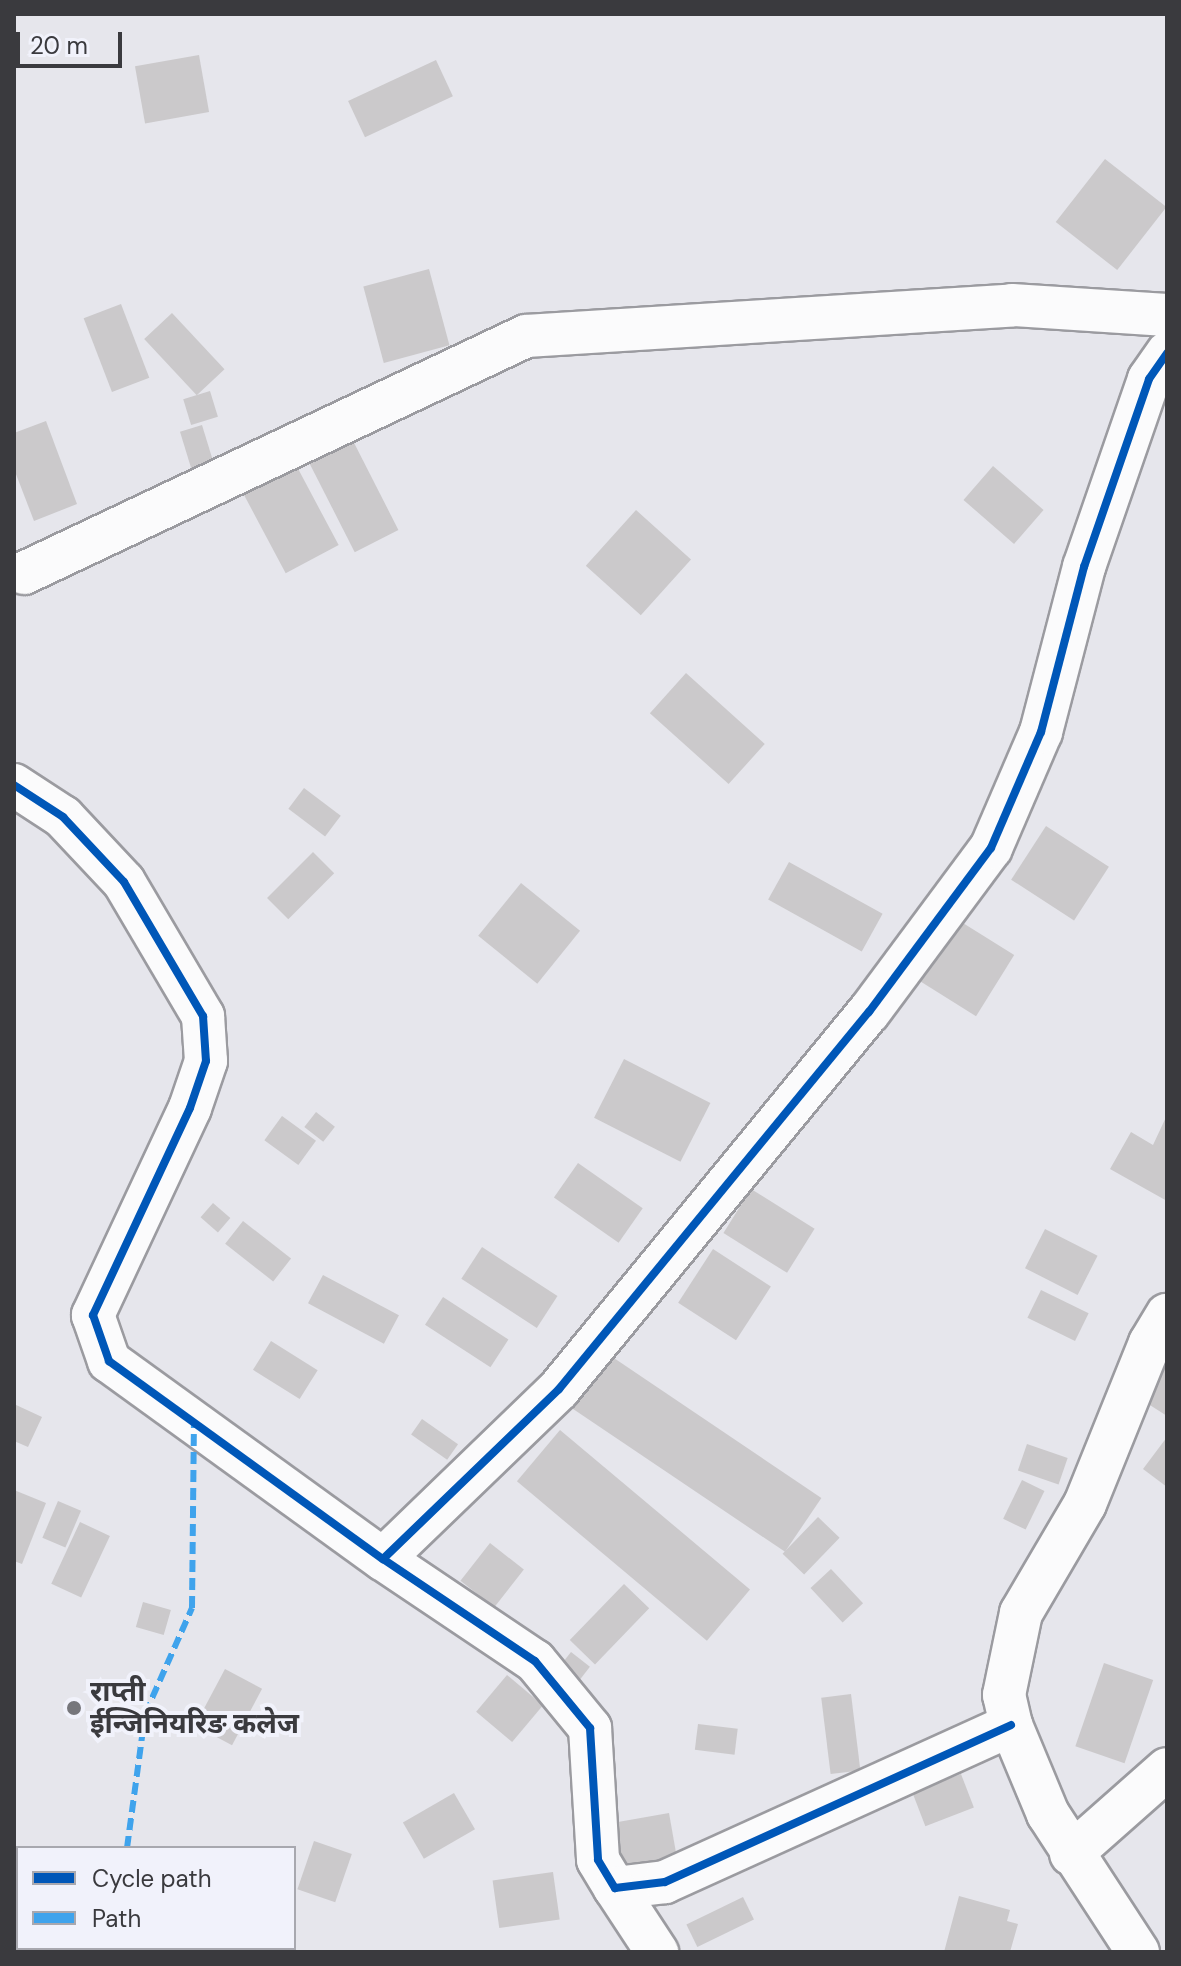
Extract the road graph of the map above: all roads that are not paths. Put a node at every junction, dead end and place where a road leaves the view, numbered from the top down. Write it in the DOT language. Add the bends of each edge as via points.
graph roads {
  1 [pos="1167,315"];
  2 [pos="1167,353"];
  3 [pos="17,579"];
  4 [pos="14,785"];
  5 [pos="1167,1315"];
  6 [pos="383,1559"];
  7 [pos="1011,1725"];
  8 [pos="1167,1769"];
  9 [pos="1071,1854"];
  10 [pos="615,1888"];
  11 [pos="657,1952"];
  12 [pos="1138,1952"];
  1 -- 3 [label="street" via="1012,305 526,336"];
  2 -- 6 [label="street" via="1149,379 1084,567 1041,732 991,848 869,1012 559,1389"];
  4 -- 6 [label="street" via="63,817 124,882 203,1016 206,1061 190,1108 93,1315 109,1361"];
  5 -- 7 [label="street" via="1150,1343 1085,1504 1021,1613 1004,1695"];
  6 -- 10 [label="street" via="535,1661 590,1728 598,1860"];
  7 -- 9 [label="street"];
  7 -- 10 [label="street" via="665,1882"];
  8 -- 9 [label="street"];
  9 -- 12 [label="street"];
  10 -- 11 [label="street"];
}
